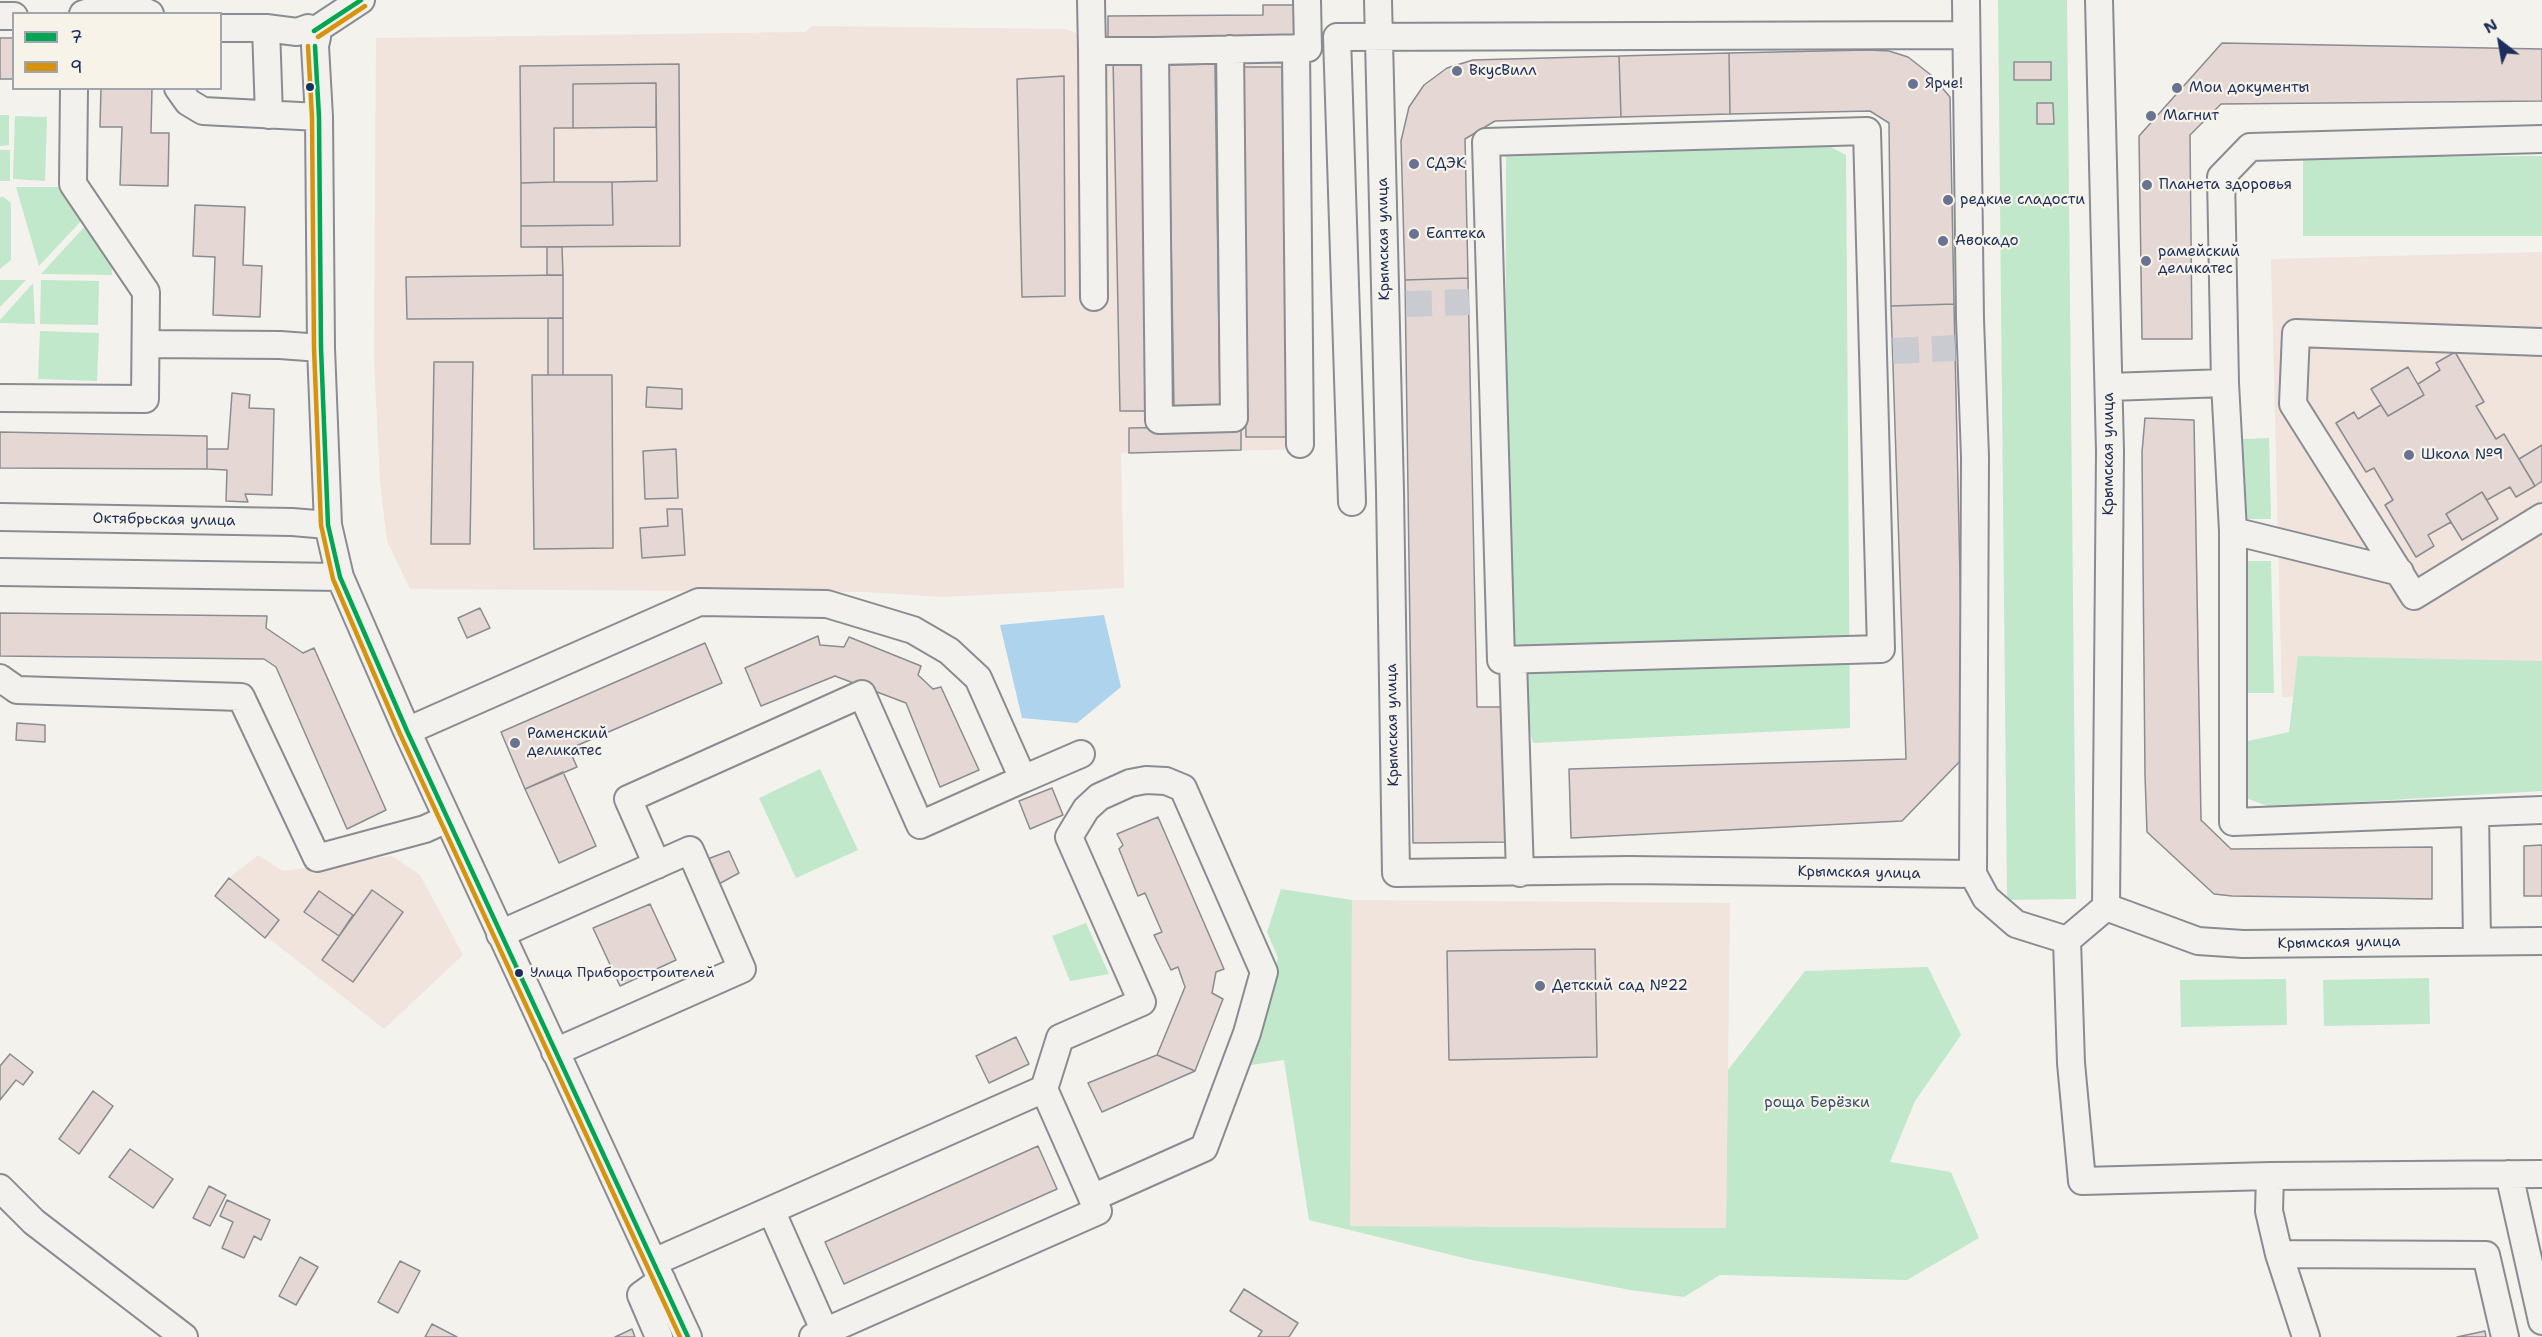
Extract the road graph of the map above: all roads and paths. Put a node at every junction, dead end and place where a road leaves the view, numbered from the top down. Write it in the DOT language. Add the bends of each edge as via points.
graph roads {
  1 [pos="122,0"];
  2 [pos="361,0"];
  3 [pos="1091,0"];
  4 [pos="1307,0"];
  5 [pos="1378,0"];
  6 [pos="1966,0"];
  7 [pos="2099,0"];
  8 [pos="89,12"];
  9 [pos="146,12"];
  10 [pos="222,28"];
  11 [pos="266,28"];
  12 [pos="1966,35"];
  13 [pos="309,36"];
  14 [pos="1379,37"];
  15 [pos="1296,48"];
  16 [pos="1230,49"];
  17 [pos="1092,51"];
  18 [pos="1155,51"];
  19 [pos="74,90"];
  20 [pos="179,90"];
  21 [pos="269,116"];
  22 [pos="319,117"];
  23 [pos="2542,139"];
  24 [pos="1094,297"];
  25 [pos="2542,342"];
  26 [pos="146,344"];
  27 [pos="321,348"];
  28 [pos="2225,383"];
  29 [pos="2109,387"];
  30 [pos="0,398"];
  31 [pos="1300,444"];
  32 [pos="1352,502"];
  33 [pos="2542,517"];
  34 [pos="0,518"];
  35 [pos="328,525"];
  36 [pos="2233,531"];
  37 [pos="0,572"];
  38 [pos="2400,572"];
  39 [pos="340,577"];
  40 [pos="1513,661"];
  41 [pos="0,678"];
  42 [pos="407,731"];
  43 [pos="1081,753"];
  44 [pos="1023,779"];
  45 [pos="2542,810"];
  46 [pos="2475,813"];
  47 [pos="447,819"];
  48 [pos="657,865"];
  49 [pos="1520,873"];
  50 [pos="1973,874"];
  51 [pos="2106,908"];
  52 [pos="500,934"];
  53 [pos="2067,940"];
  54 [pos="2477,941"];
  55 [pos="2542,941"];
  56 [pos="555,1052"];
  57 [pos="1044,1089"];
  58 [pos="2509,1174"];
  59 [pos="2542,1174"];
  60 [pos="2270,1176"];
  61 [pos="0,1188"];
  62 [pos="1092,1198"];
  63 [pos="771,1210"];
  64 [pos="2279,1254"];
  65 [pos="658,1271"];
  66 [pos="2542,1322"];
  67 [pos="819,1334"];
  68 [pos="184,1337"];
  69 [pos="659,1337"];
  70 [pos="688,1337"];
  71 [pos="2306,1337"];
  72 [pos="2505,1337"];
  1 -- 8 [label="street"];
  1 -- 9 [label="street"];
  2 -- 13 [label="street"];
  3 -- 17 [label="street"];
  4 -- 15 [label="street" via="1308,48"];
  5 -- 14 [label="street, Крымская улица"];
  6 -- 12 [label="street"];
  7 -- 29 [label="street, Крымская улица"];
  10 -- 11 [label="street"];
  11 -- 13 [label="street"];
  11 -- 21 [label="street"];
  12 -- 14 [label="street"];
  12 -- 50 [label="street" via="1963,348 1975,457"];
  13 -- 22 [label="street"];
  14 -- 32 [label="street" via="1337,37"];
  14 -- 49 [label="street, Крымская улица" via="1396,304 1396,873"];
  15 -- 16 [label="street"];
  15 -- 31 [label="street"];
  16 -- 18 [label="street"];
  16 -- 18 [label="street" via="1234,418 1159,420"];
  17 -- 18 [label="street"];
  17 -- 24 [label="street"];
  19 -- 26 [label="street" via="73,184 146,291"];
  20 -- 21 [label="street" via="188,102 203,111"];
  21 -- 22 [label="street"];
  22 -- 27 [label="street"];
  23 -- 28 [label="street" via="2250,147 2221,177"];
  25 -- 38 [label="street" via="2296,333 2294,404"];
  26 -- 27 [label="street"];
  26 -- 30 [label="street" via="145,399"];
  27 -- 35 [label="street"];
  28 -- 29 [label="street"];
  28 -- 36 [label="street"];
  29 -- 51 [label="street, Крымская улица"];
  33 -- 38 [label="street" via="2414,596"];
  34 -- 35 [label="street, Октябрьская улица"];
  35 -- 39 [label="street"];
  36 -- 38 [label="street"];
  36 -- 46 [label="street" via="2233,822"];
  37 -- 39 [label="street"];
  39 -- 42 [label="street"];
  40 -- 40 [label="street" via="1501,660 1480,302 1486,142 1867,131 1883,351 1881,649"];
  40 -- 49 [label="street"];
  41 -- 47 [label="street" via="17,690 241,697 317,858 425,829"];
  42 -- 44 [label="street" via="699,602 827,604 913,630 949,651 978,678"];
  42 -- 47 [label="street"];
  43 -- 44 [label="street"];
  44 -- 48 [label="street" via="920,825 862,694 628,798"];
  45 -- 46 [label="street"];
  46 -- 54 [label="street"];
  47 -- 52 [label="street"];
  48 -- 52 [label="street"];
  48 -- 56 [label="street" via="690,850 742,969"];
  49 -- 50 [label="street, Крымская улица" via="1629,870"];
  50 -- 53 [label="street" via="1986,898 2016,924"];
  51 -- 53 [label="street"];
  51 -- 54 [label="street, Крымская улица" via="2198,941 2243,944"];
  52 -- 56 [label="street"];
  53 -- 60 [label="street" via="2071,1063 2082,1181"];
  54 -- 55 [label="street, Крымская улица"];
  56 -- 65 [label="street"];
  57 -- 62 [label="street"];
  57 -- 62 [label="street" via="1060,1038 1142,1002 1069,837 1086,809 1115,789 1146,780 1167,781 1184,788 1264,972 1247,1033 1204,1148"];
  57 -- 63 [label="street"];
  58 -- 59 [label="street"];
  58 -- 60 [label="street"];
  58 -- 66 [label="street"];
  60 -- 64 [label="street" via="2269,1211"];
  61 -- 68 [label="street" via="34,1222"];
  62 -- 67 [label="street" via="1098,1211"];
  63 -- 65 [label="street"];
  63 -- 67 [label="street"];
  64 -- 71 [label="street"];
  64 -- 72 [label="street" via="2486,1255"];
  65 -- 69 [label="street" via="641,1295"];
  65 -- 70 [label="street"];
}
